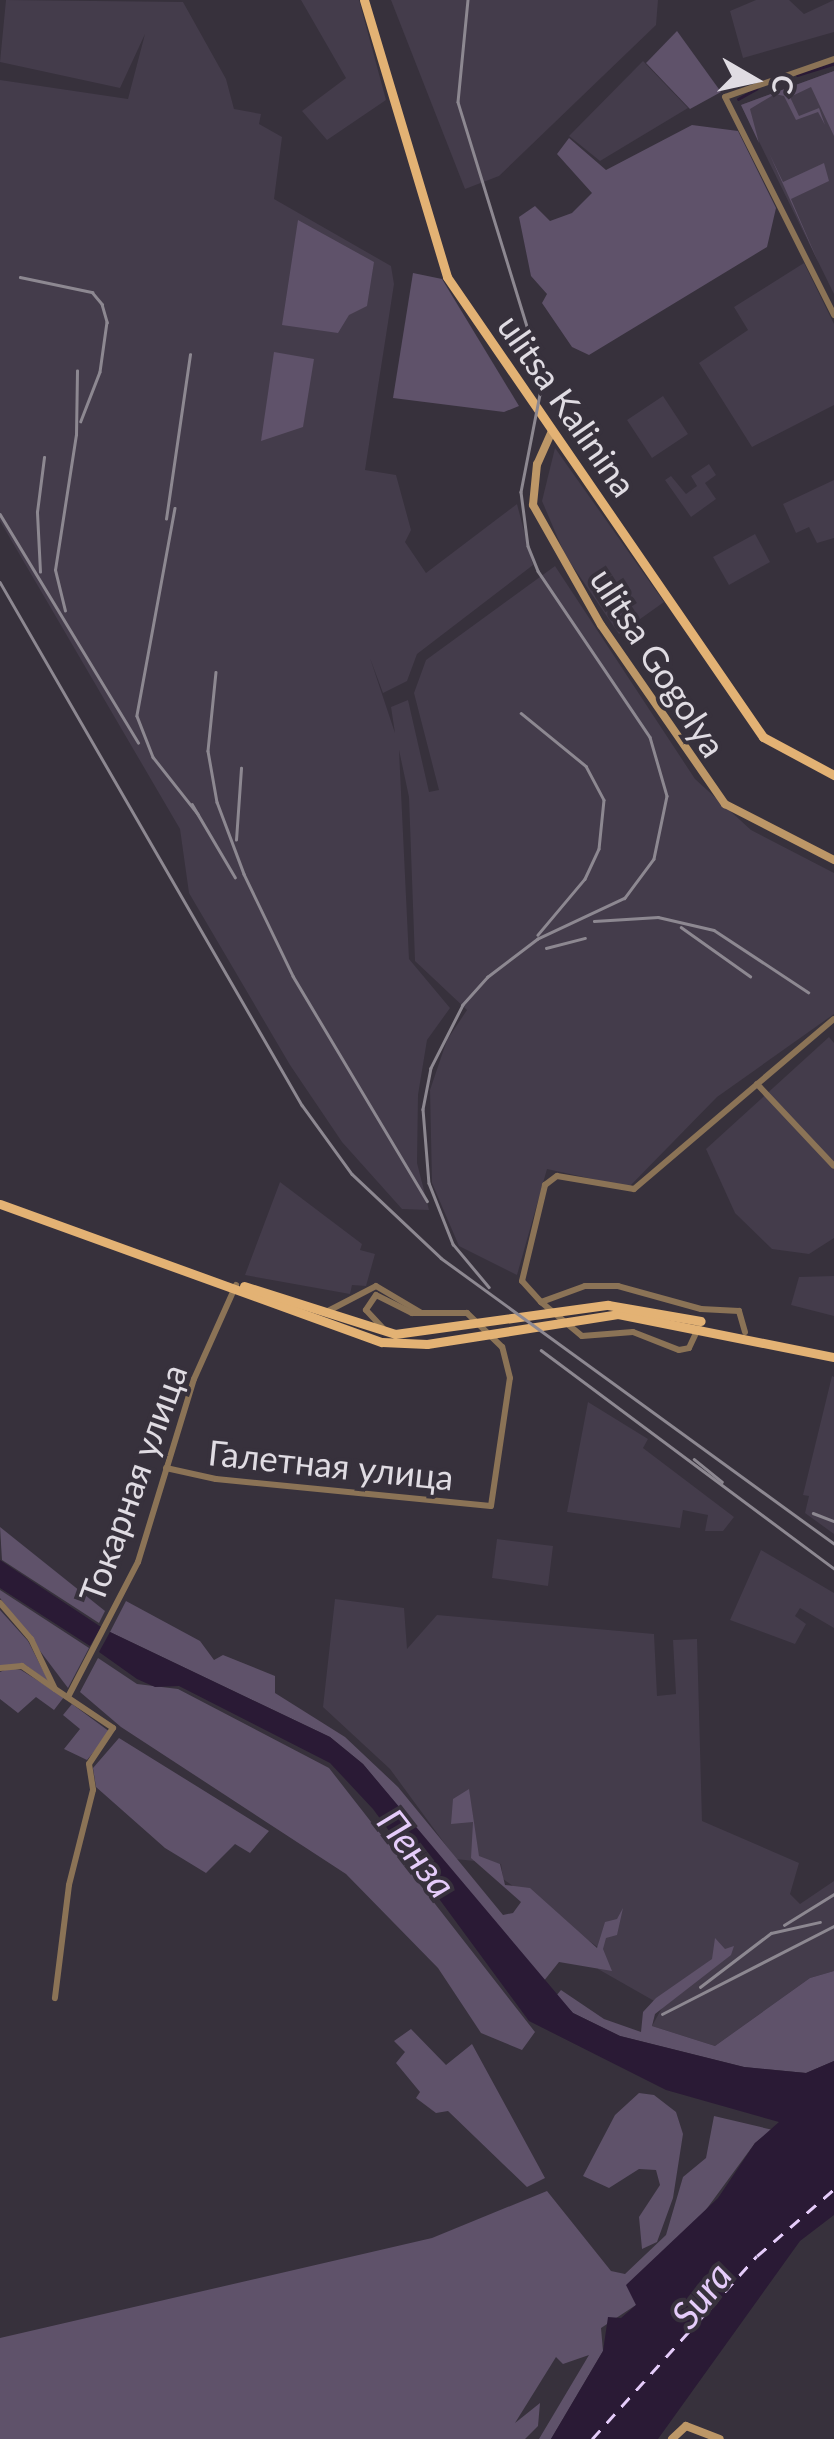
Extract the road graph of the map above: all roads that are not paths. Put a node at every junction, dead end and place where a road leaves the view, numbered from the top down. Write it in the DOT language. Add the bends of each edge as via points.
graph roads {
  1 [pos="364,0"];
  2 [pos="834,59"];
  3 [pos="834,315"];
  4 [pos="552,431"];
  5 [pos="834,775"];
  6 [pos="834,860"];
  7 [pos="834,1020"];
  8 [pos="757,1084"];
  9 [pos="834,1166"];
  10 [pos="0,1204"];
  11 [pos="236,1286"];
  12 [pos="541,1302"];
  13 [pos="321,1312"];
  14 [pos="585,1312"];
  15 [pos="425,1314"];
  16 [pos="699,1326"];
  17 [pos="388,1332"];
  18 [pos="745,1332"];
  19 [pos="446,1337"];
  20 [pos="810,1351"];
  21 [pos="834,1357"];
  22 [pos="166,1468"];
  23 [pos="0,1603"];
  24 [pos="0,1668"];
  25 [pos="55,1688"];
  26 [pos="69,1694"];
  27 [pos="56,1998"];
  28 [pos="672,2439"];
  29 [pos="720,2439"];
  1 -- 4 [label="main road, ulitsa Kalinina" via="446,277"];
  2 -- 3 [label="street" via="724,97"];
  4 -- 5 [label="main road, ulitsa Kalinina" via="763,737"];
  4 -- 6 [label="main road, ulitsa Gogolya" via="537,464 533,505 600,625 721,800"];
  7 -- 8 [label="street"];
  8 -- 9 [label="street"];
  8 -- 12 [label="street" via="634,1188 551,1176 522,1281"];
  10 -- 11 [label="main road"];
  11 -- 13 [label="main road"];
  11 -- 19 [label="main road" via="363,1338"];
  11 -- 22 [label="street, Токарная улица" via="194,1379"];
  12 -- 16 [label="street" via="582,1336 633,1332 668,1349 690,1348"];
  12 -- 18 [label="street" via="585,1286 618,1286 700,1309 739,1311"];
  13 -- 15 [label="street" via="340,1310 376,1286"];
  13 -- 17 [label="main road"];
  14 -- 16 [label="main road"];
  14 -- 18 [label="main road" via="649,1308"];
  14 -- 19 [label="main road"];
  15 -- 17 [label="street" via="404,1310 384,1295 371,1297 369,1316"];
  15 -- 22 [label="street, Галетная улица" via="453,1312 479,1320 511,1363 491,1506 216,1479"];
  16 -- 20 [label="main road"];
  17 -- 19 [label="main road"];
  18 -- 20 [label="main road"];
  20 -- 21 [label="main road"];
  22 -- 26 [label="street, Токарная улица" via="138,1562"];
  23 -- 25 [label="street" via="31,1639"];
  24 -- 25 [label="street" via="22,1666"];
  25 -- 26 [label="street"];
  26 -- 27 [label="street" via="113,1728 90,1764 94,1790 69,1884"];
  28 -- 29 [label="main road" via="679,2428"];
}
